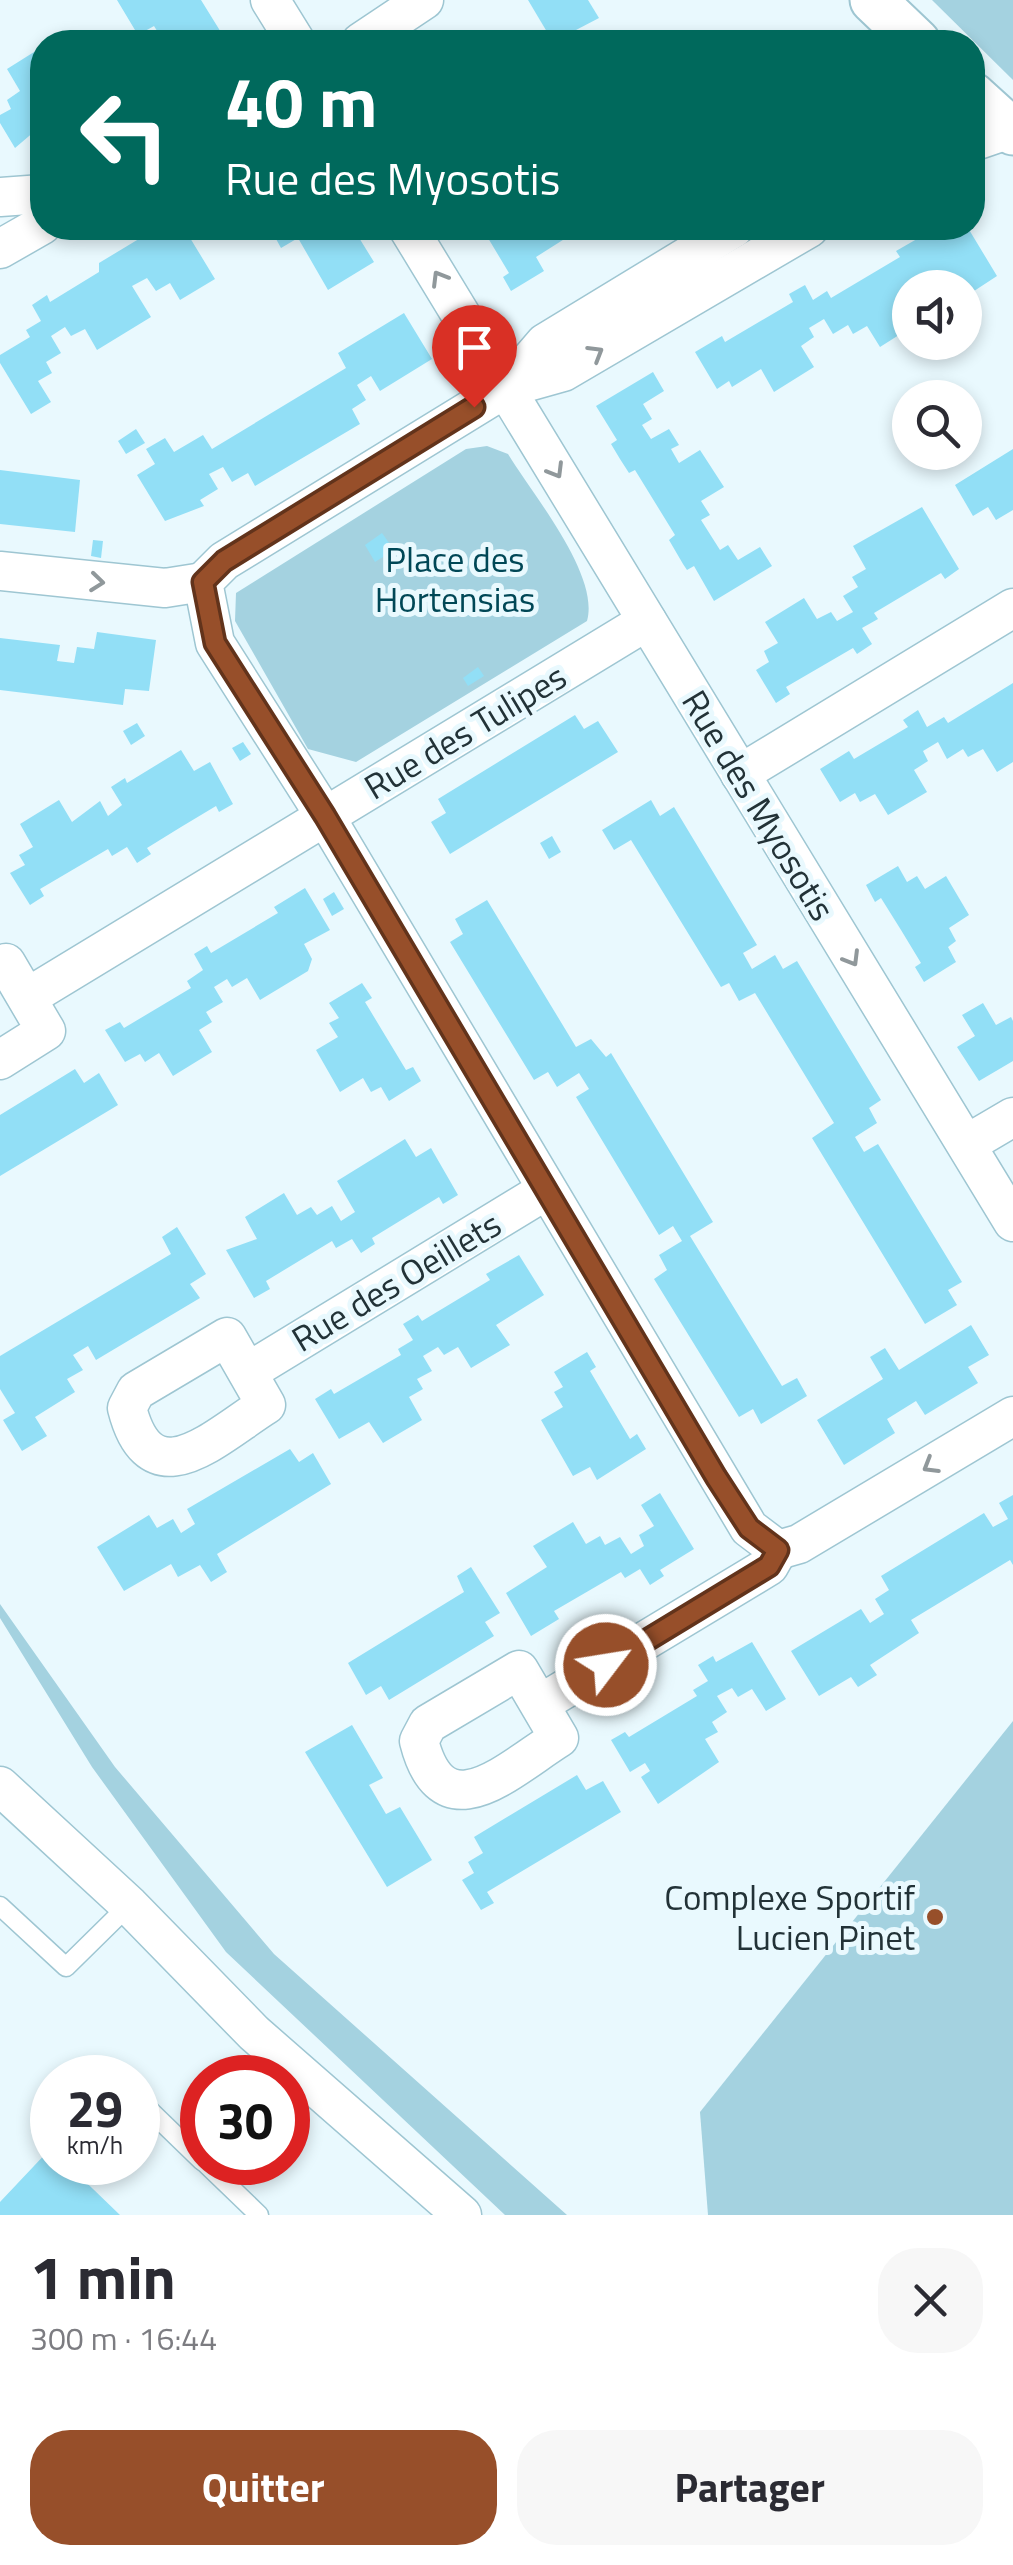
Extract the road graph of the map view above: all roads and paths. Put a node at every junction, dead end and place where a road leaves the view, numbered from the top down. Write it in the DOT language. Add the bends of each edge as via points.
graph roads {
  1 [pos="270,0"];
  2 [pos="424,0"];
  3 [pos="872,0"];
  4 [pos="289,30"];
  5 [pos="379,30"];
  6 [pos="904,30"];
  7 [pos="30,195"];
  8 [pos="0,196"];
  9 [pos="30,232"];
  10 [pos="415,240"];
  11 [pos="714,240"];
  12 [pos="789,240"];
  13 [pos="0,250"];
  14 [pos="506,388"];
  15 [pos="0,571"];
  16 [pos="203,582"];
  17 [pos="1013,608"];
  18 [pos="647,621"];
  19 [pos="740,774"];
  20 [pos="325,816"];
  21 [pos="0,967"];
  22 [pos="28,998"];
  23 [pos="0,1060"];
  24 [pos="1013,1117"];
  25 [pos="967,1144"];
  26 [pos="544,1190"];
  27 [pos="1013,1222"];
  28 [pos="248,1372"];
  29 [pos="1013,1416"];
  30 [pos="778,1550"];
  31 [pos="540,1704"];
  32 [pos="0,1786"];
  33 [pos="130,1905"];
  34 [pos="0,1906"];
  35 [pos="160,2120"];
  36 [pos="180,2140"];
  37 [pos="228,2185"];
  38 [pos="260,2215"];
  39 [pos="462,2215"];
  1 -- 4 [label="street"];
  2 -- 5 [label="street"];
  3 -- 6 [label="street"];
  7 -- 8 [label="street"];
  9 -- 13 [label="street"];
  14 -- 10 [label="street, Rue des Myosotis, one-way"];
  11 -- 14 [label="street" via="545,343"];
  14 -- 12 [label="street, one-way" via="564,372"];
  14 -- 16 [label="street" via="224,561"];
  14 -- 18 [label="street, Rue des Myosotis, one-way"];
  15 -- 16 [label="street, one-way" via="166,588"];
  16 -- 20 [label="street" via="215,643"];
  17 -- 19 [label="street"];
  18 -- 19 [label="street, Rue des Myosotis"];
  18 -- 20 [label="street, Rue des Tulipes"];
  19 -- 25 [label="street, Rue des Myosotis, one-way"];
  20 -- 22 [label="street, Rue des Tulipes"];
  20 -- 26 [label="street"];
  21 -- 22 [label="street" via="6,963"];
  22 -- 23 [label="street" via="46,1031"];
  24 -- 25 [label="street"];
  25 -- 27 [label="street, Rue des Myosotis"];
  26 -- 28 [label="street, Rue des Oeillets"];
  26 -- 30 [label="street" via="749,1528"];
  29 -- 30 [label="street, one-way" via="822,1531"];
  30 -- 31 [label="street" via="769,1566"];
  32 -- 33 [label="street"];
  33 -- 34 [label="lane" via="66,1967"];
  33 -- 39 [label="street" via="254,2034"];
  35 -- 36 [label="lane"];
  37 -- 38 [label="lane"];
}
